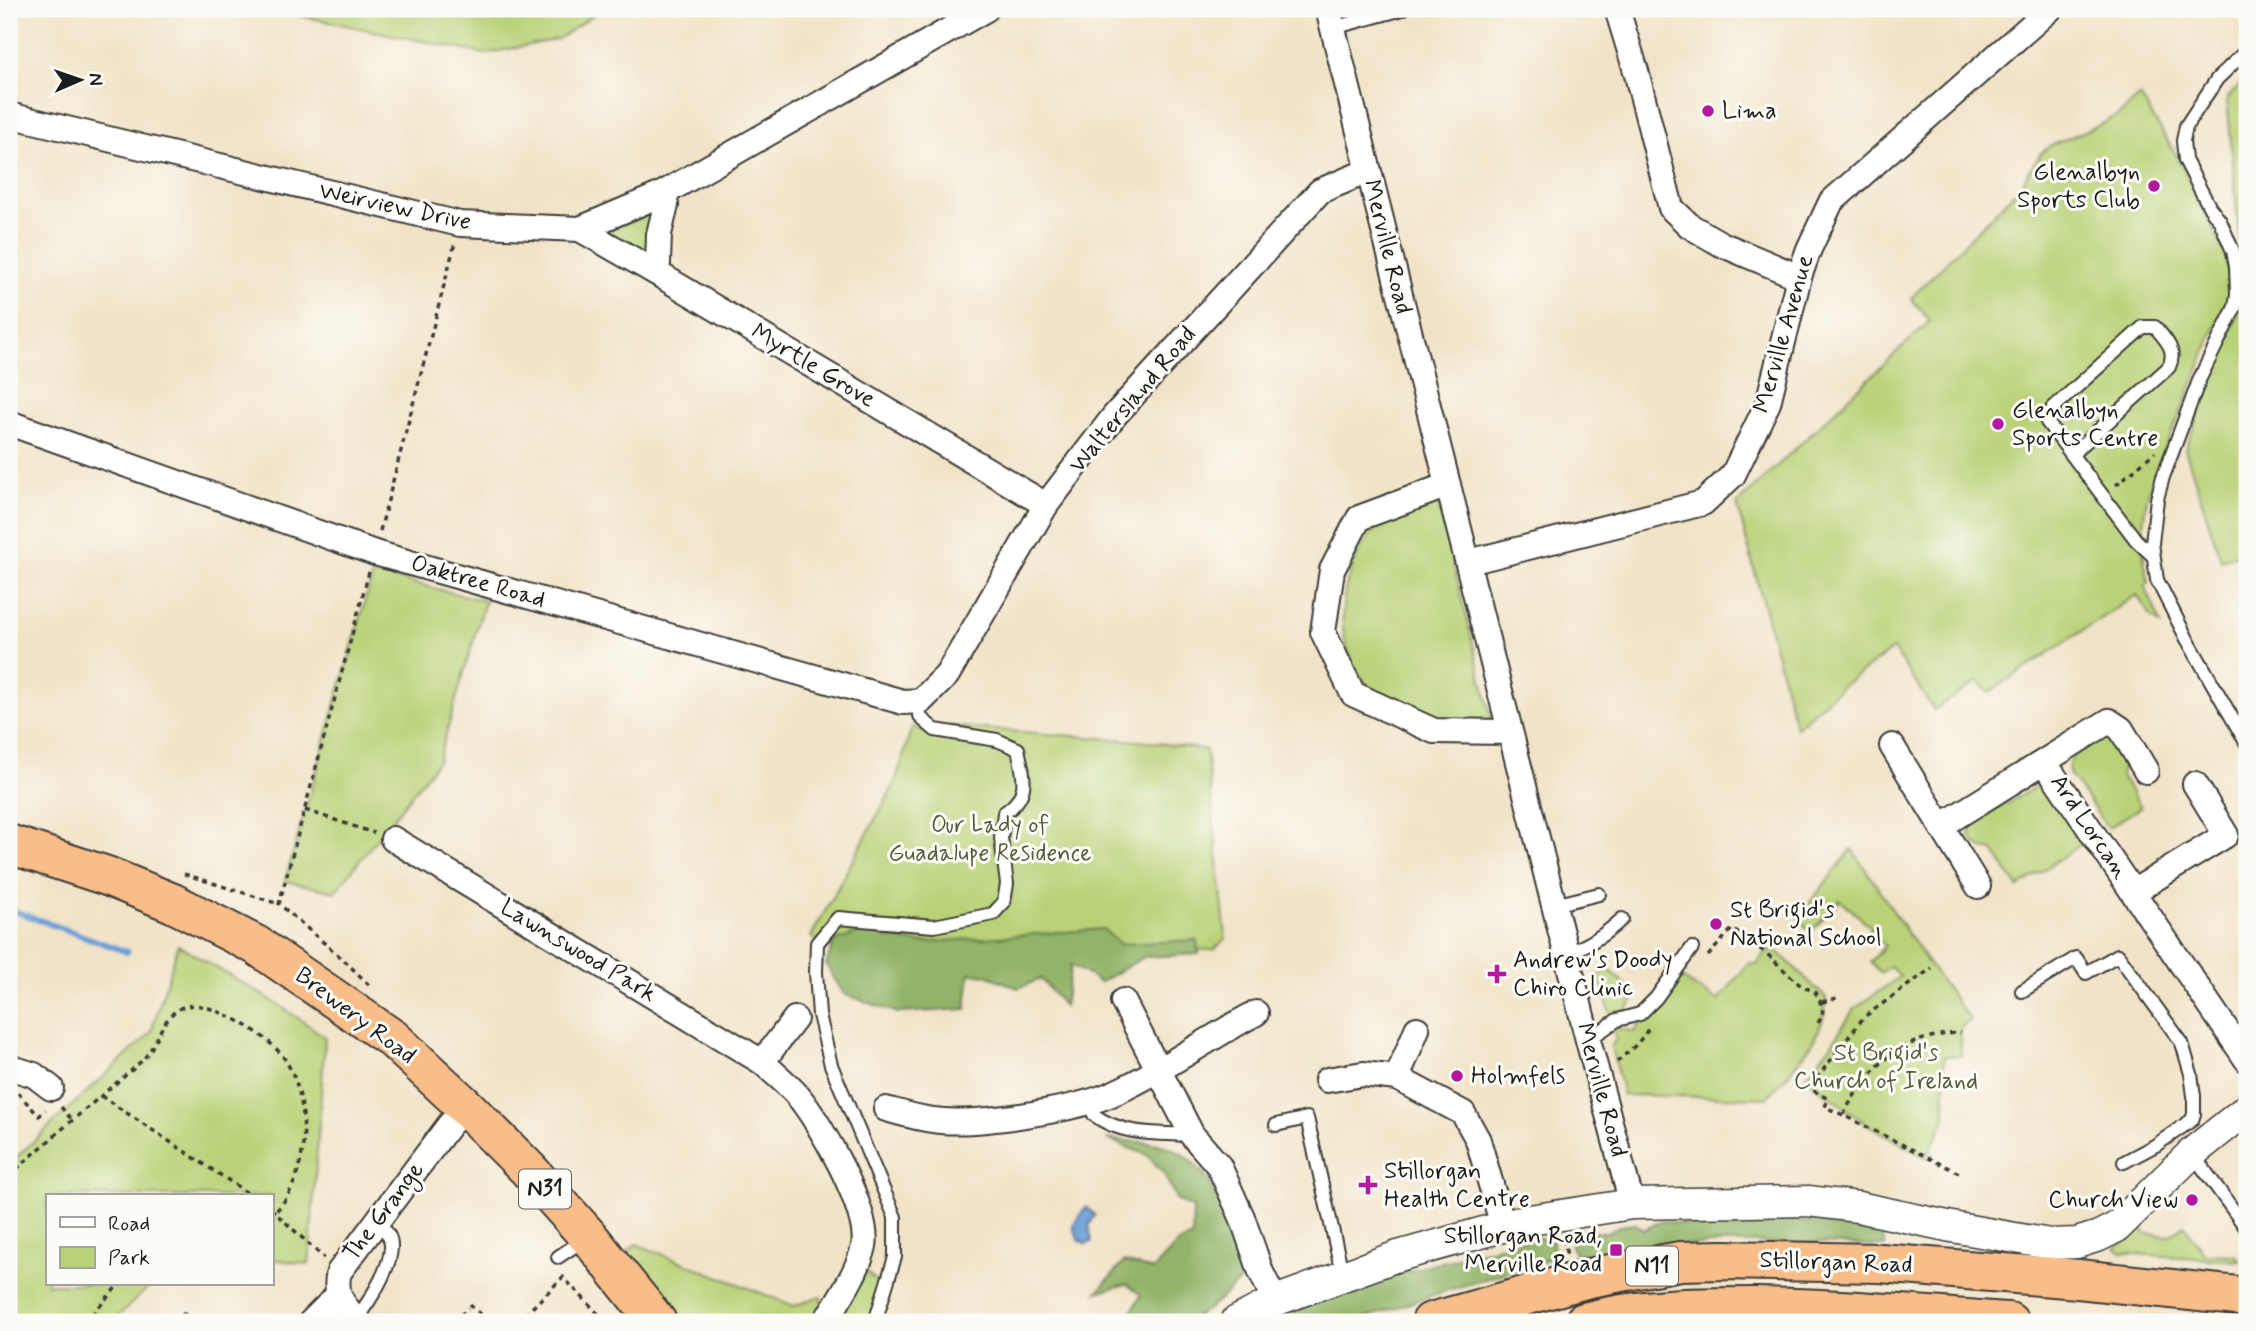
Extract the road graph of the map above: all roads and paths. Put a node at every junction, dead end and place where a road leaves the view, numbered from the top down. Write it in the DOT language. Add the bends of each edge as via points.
graph roads {
  1 [pos="986,9"];
  2 [pos="1404,9"];
  3 [pos="1617,9"];
  4 [pos="2050,9"];
  5 [pos="1330,18"];
  6 [pos="2247,50"];
  7 [pos="9,114"];
  8 [pos="1368,170"];
  9 [pos="662,194"];
  10 [pos="460,224"];
  11 [pos="580,229"];
  12 [pos="655,272"];
  13 [pos="1799,277"];
  14 [pos="9,424"];
  15 [pos="2073,454"];
  16 [pos="2171,455"];
  17 [pos="1448,485"];
  18 [pos="2104,496"];
  19 [pos="1046,505"];
  20 [pos="374,553"];
  21 [pos="2153,556"];
  22 [pos="1469,562"];
  23 [pos="915,702"];
  24 [pos="1509,732"];
  25 [pos="2247,744"];
  26 [pos="1892,747"];
  27 [pos="2045,762"];
  28 [pos="2146,771"];
  29 [pos="2195,784"];
  30 [pos="305,810"];
  31 [pos="1941,826"];
  32 [pos="393,839"];
  33 [pos="9,844"];
  34 [pos="1978,886"];
  35 [pos="2133,892"];
  36 [pos="1599,894"];
  37 [pos="1554,905"];
  38 [pos="1622,919"];
  39 [pos="1732,929"];
  40 [pos="1692,948"];
  41 [pos="1566,953"];
  42 [pos="1932,968"];
  43 [pos="373,988"];
  44 [pos="2022,991"];
  45 [pos="1837,998"];
  46 [pos="1124,1001"];
  47 [pos="1822,1002"];
  48 [pos="1256,1013"];
  49 [pos="795,1019"];
  50 [pos="1817,1024"];
  51 [pos="1417,1029"];
  52 [pos="1960,1033"];
  53 [pos="1588,1040"];
  54 [pos="2243,1045"];
  55 [pos="762,1062"];
  56 [pos="9,1067"];
  57 [pos="1160,1071"];
  58 [pos="1397,1078"];
  59 [pos="1327,1080"];
  60 [pos="51,1088"];
  61 [pos="101,1096"];
  62 [pos="467,1108"];
  63 [pos="886,1109"];
  64 [pos="2247,1109"];
  65 [pos="1094,1115"];
  66 [pos="1843,1115"];
  67 [pos="1276,1125"];
  68 [pos="1192,1135"];
  69 [pos="2197,1138"];
  70 [pos="2124,1161"];
  71 [pos="1959,1173"];
  72 [pos="9,1177"];
  73 [pos="249,1194"];
  74 [pos="1632,1204"];
  75 [pos="274,1211"];
  76 [pos="377,1222"];
  77 [pos="1503,1226"];
  78 [pos="2247,1229"];
  79 [pos="1343,1277"];
  80 [pos="338,1284"];
  81 [pos="117,1286"];
  82 [pos="2247,1297"];
  83 [pos="1275,1301"];
  84 [pos="357,1321"];
  85 [pos="86,1322"];
  86 [pos="153,1322"];
  87 [pos="204,1322"];
  88 [pos="312,1322"];
  89 [pos="453,1322"];
  90 [pos="489,1322"];
  91 [pos="518,1322"];
  92 [pos="606,1322"];
  93 [pos="657,1322"];
  94 [pos="825,1322"];
  95 [pos="874,1322"];
  96 [pos="1235,1322"];
  97 [pos="1432,1322"];
  98 [pos="1584,1322"];
  99 [pos="2006,1322"];
  1 -- 9 [label="street, Weirview Drive"];
  2 -- 5 [label="lane"];
  3 -- 13 [label="street" via="1671,208 1690,226 1721,244"];
  4 -- 13 [label="street, Merville Avenue" via="1831,202"];
  5 -- 8 [label="street, Merville Road"];
  6 -- 16 [label="lane" via="2212,87 2186,126 2183,141 2185,160 2233,251 2237,280 2235,307 2211,352"];
  7 -- 10 [label="street, Weirview Drive"];
  8 -- 17 [label="street, Merville Road"];
  8 -- 19 [label="street, Waltersland Road" via="1320,191 1115,415"];
  9 -- 11 [label="street, Weirview Drive"];
  9 -- 12 [label="street" via="666,205"];
  10 -- 11 [label="street, Weirview Drive"];
  10 -- 20 [label="path"];
  11 -- 12 [label="street, Myrtle Grove"];
  12 -- 19 [label="street, Myrtle Grove"];
  13 -- 22 [label="street, Merville Avenue" via="1768,403 1733,475 1703,503"];
  14 -- 20 [label="street, Oaktree Road"];
  15 -- 15 [label="lane" via="2048,422 2048,414 2143,327 2155,327 2171,348 2169,367"];
  15 -- 18 [label="lane"];
  16 -- 18 [label="path" via="2153,452"];
  16 -- 21 [label="lane" via="2157,499"];
  17 -- 22 [label="street, Merville Road"];
  17 -- 24 [label="street" via="1359,518 1332,570 1323,632 1353,694 1434,731"];
  18 -- 21 [label="lane"];
  19 -- 23 [label="street, Waltersland Road" via="947,675"];
  20 -- 23 [label="street, Oaktree Road"];
  20 -- 30 [label="path"];
  21 -- 25 [label="lane" via="2157,580"];
  22 -- 24 [label="street, Merville Road"];
  23 -- 95 [label="lane" via="921,718 935,730 997,740 1018,749 1025,782 1018,804 1004,813 1001,838 1007,884 1004,902 993,914 933,926 838,918 817,943 819,1015 831,1065 895,1217 895,1257"];
  24 -- 37 [label="street, Merville Road"];
  26 -- 31 [label="street"];
  27 -- 28 [label="street, Ard Lorcan" via="2109,721 2121,729"];
  27 -- 31 [label="street, Ard Lorcan"];
  27 -- 35 [label="street, Ard Lorcan"];
  29 -- 35 [label="street" via="2226,835"];
  30 -- 32 [label="path"];
  30 -- 43 [label="path" via="279,904"];
  31 -- 34 [label="street"];
  32 -- 55 [label="street, Lawnswood Park"];
  33 -- 62 [label="highway, Brewery Road / N31" via="107,876 256,944 393,1039"];
  35 -- 54 [label="street, Ard Lorcan"];
  36 -- 37 [label="lane"];
  37 -- 41 [label="street, Merville Road"];
  38 -- 41 [label="lane" via="1583,948"];
  39 -- 47 [label="path"];
  40 -- 53 [label="lane" via="1640,1014 1617,1020"];
  41 -- 53 [label="street, Merville Road"];
  42 -- 66 [label="path" via="1864,1017 1813,1083 1811,1089 1828,1100 1825,1107"];
  44 -- 69 [label="lane" via="2076,958 2086,973 2118,955 2182,1043 2194,1096"];
  45 -- 47 [label="path"];
  46 -- 57 [label="street"];
  47 -- 50 [label="path"];
  48 -- 57 [label="street"];
  49 -- 55 [label="street"];
  51 -- 58 [label="street"];
  52 -- 66 [label="path" via="1903,1046 1864,1079"];
  53 -- 74 [label="street, Merville Road"];
  55 -- 94 [label="street, Lawnswood Park" via="797,1095 825,1135 862,1217 864,1244"];
  56 -- 60 [label="street" via="34,1075"];
  57 -- 63 [label="street" via="1113,1094 1057,1109 988,1119 934,1120"];
  57 -- 68 [label="street"];
  58 -- 59 [label="street" via="1363,1074"];
  58 -- 77 [label="street" via="1464,1113 1478,1140"];
  61 -- 72 [label="path"];
  61 -- 73 [label="path"];
  61 -- 75 [label="path" via="145,1057 173,1012 200,1006 238,1021 283,1057 302,1107 303,1141 296,1180"];
  62 -- 76 [label="street, The Grange"];
  62 -- 93 [label="highway, Brewery Road / N31" via="528,1170 573,1247"];
  64 -- 69 [label="street"];
  65 -- 68 [label="lane" via="1107,1125 1132,1132"];
  66 -- 71 [label="path"];
  67 -- 79 [label="lane" via="1307,1118"];
  68 -- 83 [label="street" via="1219,1166"];
  69 -- 70 [label="lane" via="2156,1145"];
  69 -- 74 [label="street" via="2117,1227 2077,1242 2050,1244 1808,1200"];
  69 -- 78 [label="lane"];
  74 -- 77 [label="street"];
  75 -- 80 [label="path"];
  76 -- 80 [label="street, The Grange"];
  76 -- 84 [label="lane" via="391,1242 390,1255"];
  77 -- 79 [label="street"];
  79 -- 83 [label="street"];
  80 -- 84 [label="street, The Grange"];
  80 -- 88 [label="street"];
  81 -- 85 [label="path"];
  82 -- 97 [label="highway, Stillorgan Road / N11" via="1880,1263 1680,1261 1589,1278"];
  83 -- 96 [label="street"];
  86 -- 87 [label="path" via="184,1314"];
  89 -- 90 [label="path" via="469,1306"];
  91 -- 92 [label="path" via="563,1277"];
  98 -- 99 [label="highway, Stillorgan Road / N11" via="1640,1311 1720,1307 1806,1308"];
}
